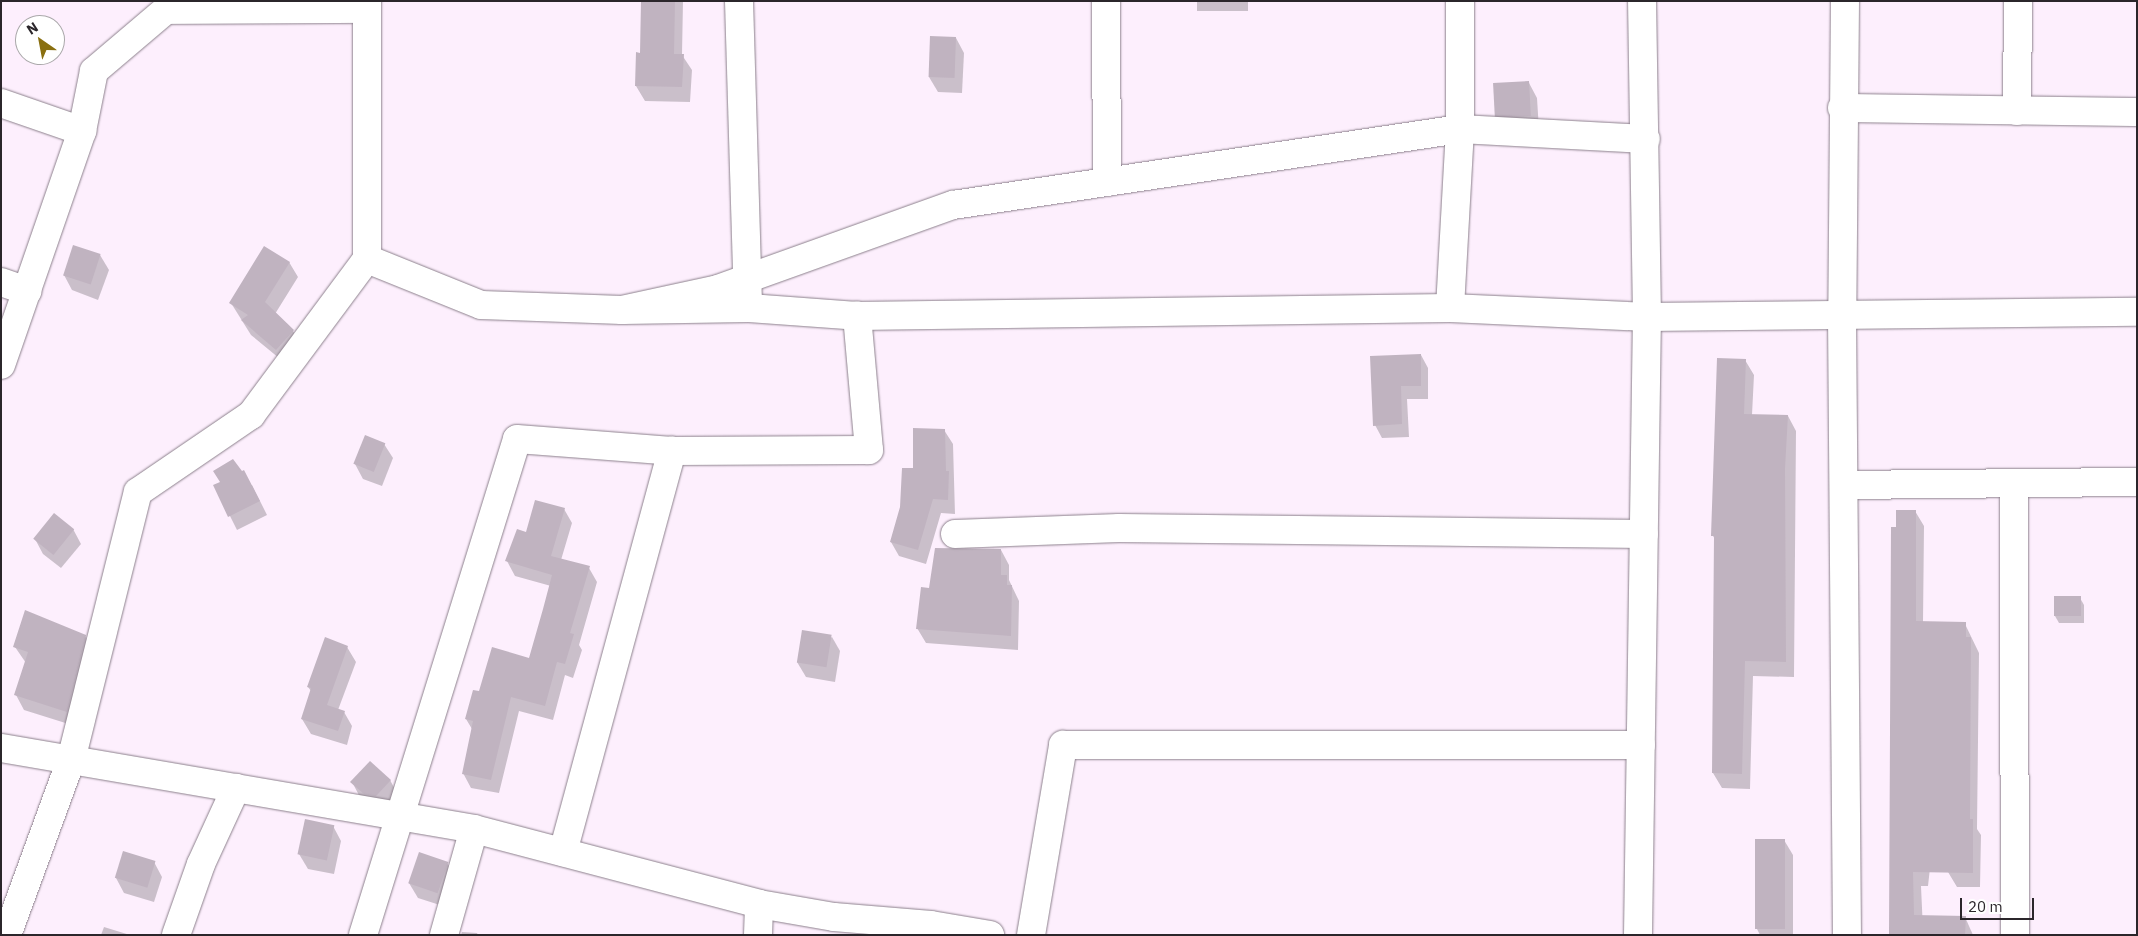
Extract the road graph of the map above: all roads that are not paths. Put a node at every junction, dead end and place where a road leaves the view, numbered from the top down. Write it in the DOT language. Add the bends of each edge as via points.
graph roads {
  1 [pos="739,1"];
  2 [pos="1106,1"];
  3 [pos="1460,1"];
  4 [pos="1642,1"];
  5 [pos="1845,1"];
  6 [pos="2018,1"];
  7 [pos="367,5"];
  8 [pos="166,6"];
  9 [pos="1,103"];
  10 [pos="1842,108"];
  11 [pos="2017,111"];
  12 [pos="2137,112"];
  13 [pos="1460,130"];
  14 [pos="82,131"];
  15 [pos="1646,139"];
  16 [pos="1107,182"];
  17 [pos="367,259"];
  18 [pos="748,279"];
  19 [pos="1,282"];
  20 [pos="27,291"];
  21 [pos="749,308"];
  22 [pos="1450,308"];
  23 [pos="622,310"];
  24 [pos="2137,312"];
  25 [pos="1842,315"];
  26 [pos="857,316"];
  27 [pos="1647,317"];
  28 [pos="1,365"];
  29 [pos="672,451"];
  30 [pos="2137,482"];
  31 [pos="2014,483"];
  32 [pos="1844,485"];
  33 [pos="954,534"];
  34 [pos="1644,534"];
  35 [pos="1641,745"];
  36 [pos="1,748"];
  37 [pos="71,760"];
  38 [pos="236,788"];
  39 [pos="400,816"];
  40 [pos="474,829"];
  41 [pos="563,852"];
  42 [pos="759,904"];
  43 [pos="7,935"];
  44 [pos="176,935"];
  45 [pos="363,935"];
  46 [pos="444,935"];
  47 [pos="758,935"];
  48 [pos="990,935"];
  49 [pos="1031,935"];
  50 [pos="1638,935"];
  51 [pos="1847,935"];
  52 [pos="2015,935"];
  1 -- 18 [label="street"];
  2 -- 16 [label="street"];
  3 -- 13 [label="street"];
  4 -- 15 [label="street"];
  5 -- 10 [label="street"];
  6 -- 11 [label="street"];
  7 -- 8 [label="street"];
  7 -- 17 [label="street"];
  8 -- 14 [label="street" via="94,71"];
  9 -- 14 [label="street"];
  10 -- 11 [label="street"];
  10 -- 25 [label="street"];
  11 -- 12 [label="street"];
  13 -- 15 [label="street"];
  13 -- 16 [label="street"];
  13 -- 22 [label="street"];
  14 -- 20 [label="street"];
  15 -- 27 [label="street"];
  16 -- 18 [label="street" via="954,205"];
  17 -- 23 [label="street" via="481,305"];
  17 -- 37 [label="street" via="251,415 138,492"];
  18 -- 21 [label="street"];
  18 -- 23 [label="street"];
  19 -- 20 [label="street"];
  20 -- 28 [label="street"];
  21 -- 23 [label="street"];
  21 -- 26 [label="street"];
  22 -- 26 [label="street"];
  22 -- 27 [label="street"];
  24 -- 25 [label="street"];
  25 -- 27 [label="street"];
  25 -- 32 [label="street"];
  26 -- 29 [label="street" via="869,450"];
  27 -- 34 [label="street"];
  29 -- 39 [label="street" via="517,440"];
  29 -- 41 [label="street"];
  30 -- 31 [label="street"];
  31 -- 32 [label="street"];
  31 -- 52 [label="street"];
  32 -- 51 [label="street"];
  33 -- 34 [label="street" via="1119,528"];
  34 -- 35 [label="street"];
  35 -- 49 [label="street" via="1063,745"];
  35 -- 50 [label="street"];
  36 -- 37 [label="street"];
  37 -- 38 [label="street"];
  37 -- 43 [label="street"];
  38 -- 39 [label="street"];
  38 -- 44 [label="street" via="201,864"];
  39 -- 40 [label="street"];
  39 -- 45 [label="street"];
  40 -- 41 [label="street"];
  40 -- 46 [label="street"];
  41 -- 42 [label="street"];
  42 -- 47 [label="street"];
  42 -- 48 [label="street" via="834,917 931,925"];
}
